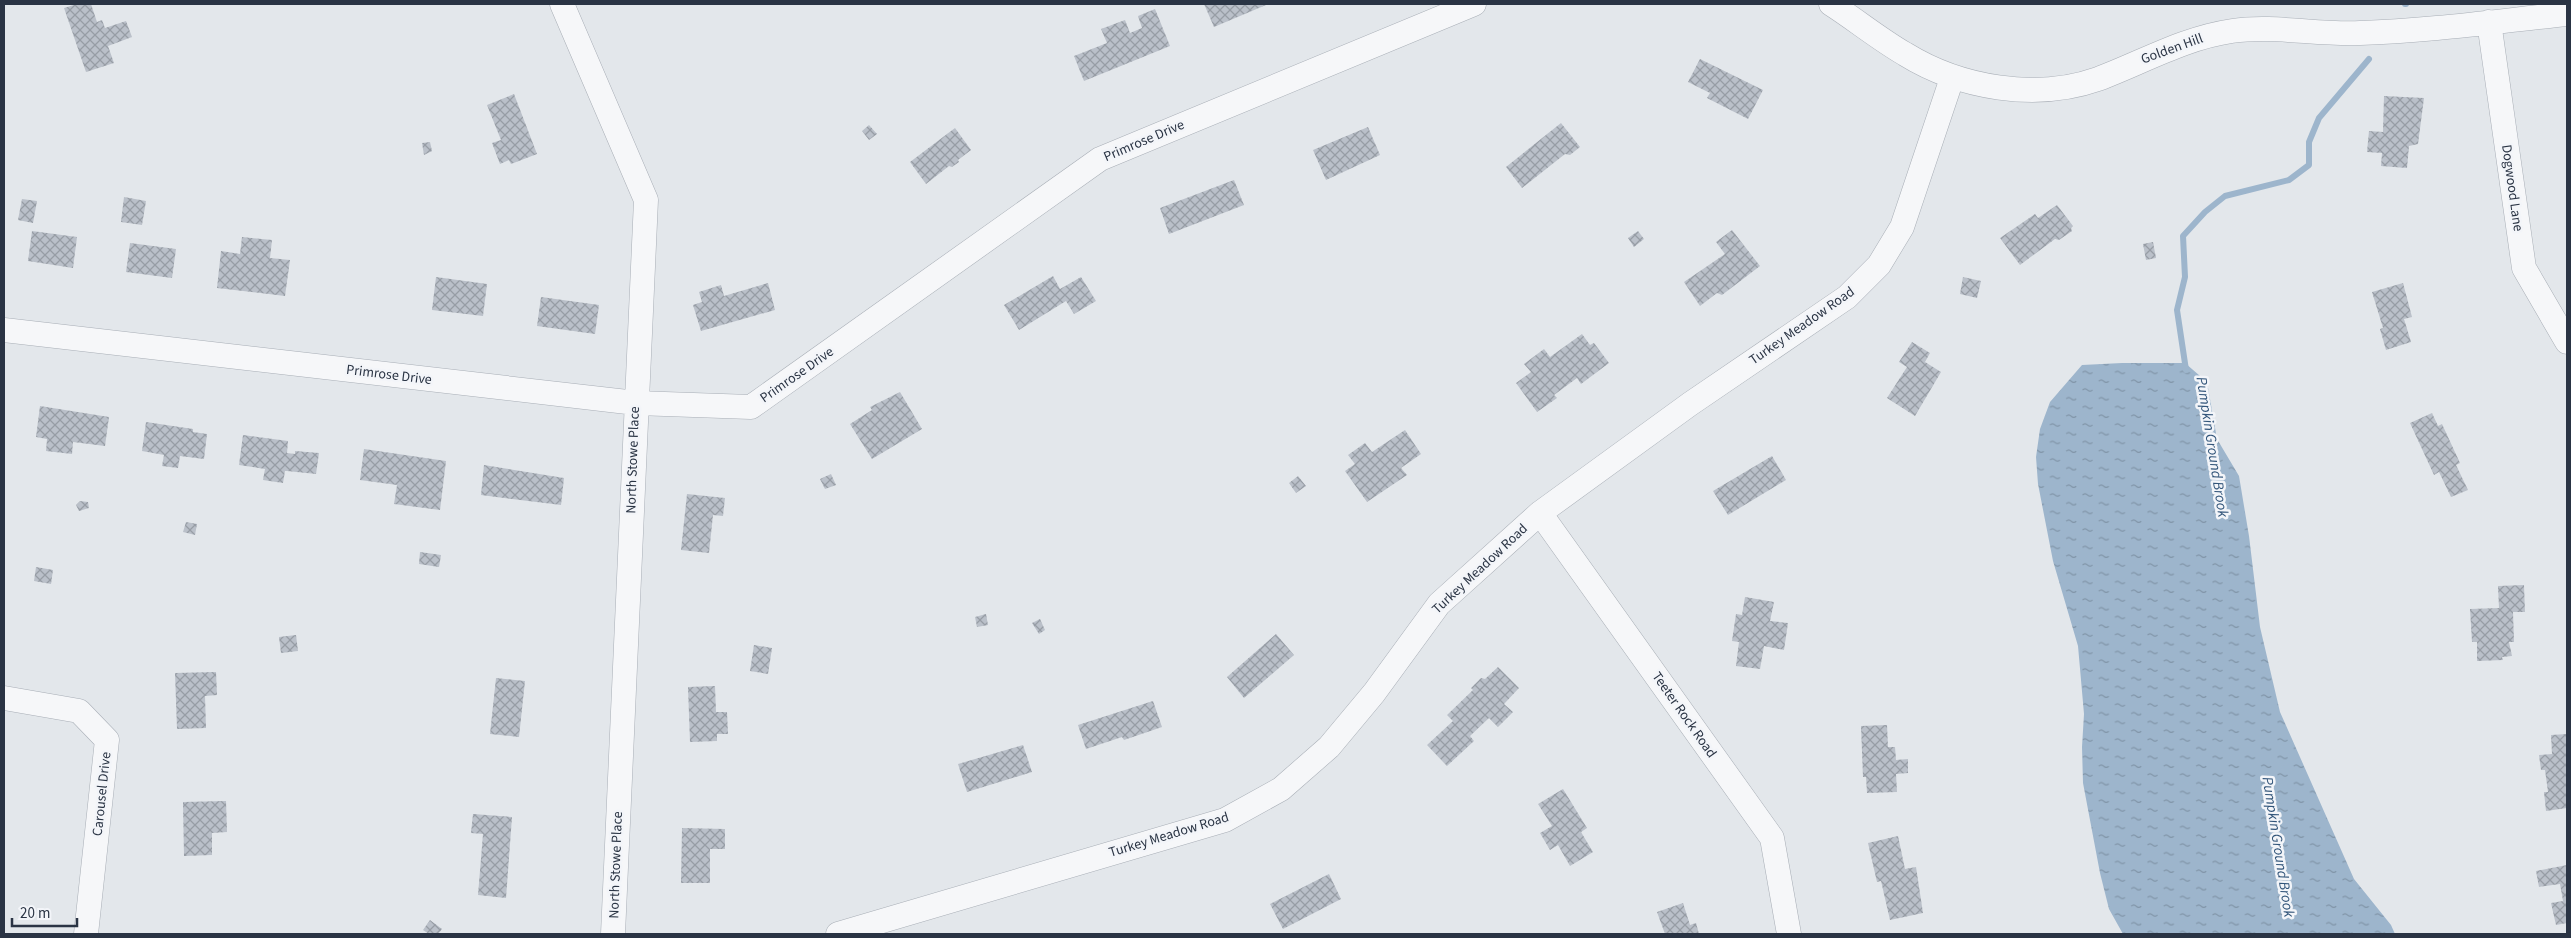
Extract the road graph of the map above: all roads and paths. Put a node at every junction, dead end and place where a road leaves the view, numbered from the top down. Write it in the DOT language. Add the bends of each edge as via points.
graph roads {
  1 [pos="562,4"];
  2 [pos="1474,4"];
  3 [pos="1832,4"];
  4 [pos="2567,14"];
  5 [pos="2489,22"];
  6 [pos="1952,78"];
  7 [pos="4,330"];
  8 [pos="2567,342"];
  9 [pos="636,403"];
  10 [pos="1540,513"];
  11 [pos="4,698"];
  12 [pos="86,934"];
  13 [pos="612,934"];
  14 [pos="838,934"];
  15 [pos="1789,934"];
  1 -- 9 [label="street, North Stowe Place" via="646,200"];
  2 -- 9 [label="street, Primrose Drive" via="1100,159 751,407"];
  3 -- 6 [label="street, Golden Hill" via="1905,55"];
  4 -- 5 [label="street, Golden Hill"];
  5 -- 6 [label="street, Golden Hill" via="2359,33 2287,29 2233,31 2190,40 2095,80 2050,89 2011,88"];
  5 -- 8 [label="street, Dogwood Lane" via="2524,268"];
  6 -- 10 [label="street, Turkey Meadow Road" via="1902,227 1879,265 1847,297 1690,404"];
  7 -- 9 [label="street, Primrose Drive"];
  9 -- 13 [label="street, North Stowe Place"];
  10 -- 14 [label="street, Turkey Meadow Road" via="1439,604 1374,693 1329,747 1281,789 1224,820"];
  10 -- 15 [label="street, Teeter Rock Road" via="1772,838"];
  11 -- 12 [label="street, Carousel Drive" via="79,711 108,740"];
}
